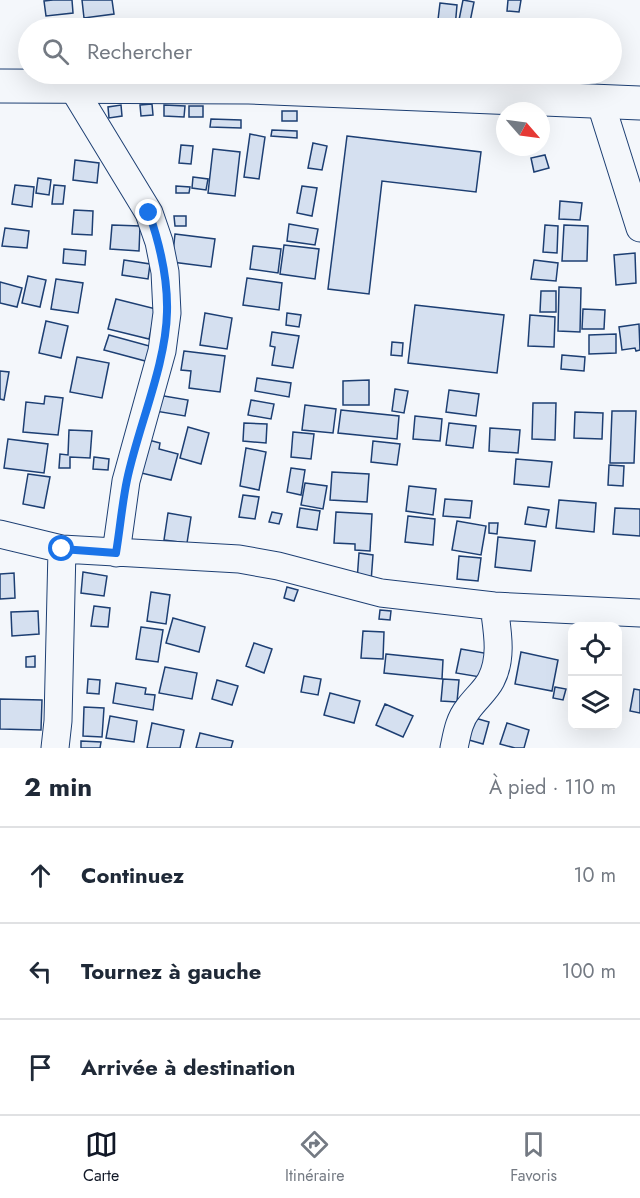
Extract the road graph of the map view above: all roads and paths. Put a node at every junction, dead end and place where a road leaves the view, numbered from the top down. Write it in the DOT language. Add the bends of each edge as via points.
graph roads {
  1 [pos="0,86"];
  2 [pos="74,88"];
  3 [pos="600,101"];
  4 [pos="640,103"];
  5 [pos="640,228"];
  6 [pos="0,534"];
  7 [pos="62,549"];
  8 [pos="116,553"];
  9 [pos="494,606"];
  10 [pos="640,613"];
  11 [pos="55,748"];
  12 [pos="454,748"];
  1 -- 2 [label="main road"];
  2 -- 3 [label="main road" via="249,87"];
  2 -- 8 [label="street" via="149,213 165,272 167,313 162,351 126,481"];
  3 -- 4 [label="main road"];
  3 -- 5 [label="street"];
  6 -- 7 [label="street"];
  7 -- 8 [label="street"];
  7 -- 11 [label="street"];
  8 -- 9 [label="street" via="240,559 381,593"];
  9 -- 10 [label="street"];
  9 -- 12 [label="street" via="497,663 491,681 460,721"];
}
